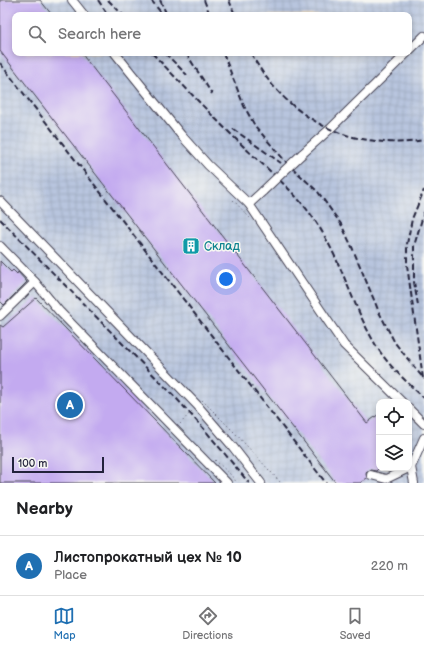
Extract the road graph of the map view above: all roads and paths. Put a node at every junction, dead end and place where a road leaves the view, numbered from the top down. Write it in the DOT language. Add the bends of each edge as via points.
graph roads {
  1 [pos="72,0"];
  2 [pos="82,12"];
  3 [pos="424,36"];
  4 [pos="412,48"];
  5 [pos="117,56"];
  6 [pos="404,56"];
  7 [pos="0,201"];
  8 [pos="249,204"];
  9 [pos="0,246"];
  10 [pos="35,282"];
  11 [pos="0,316"];
  12 [pos="399,399"];
  13 [pos="197,405"];
  14 [pos="412,412"];
  15 [pos="424,424"];
  16 [pos="178,426"];
  17 [pos="424,438"];
  18 [pos="412,465"];
  19 [pos="403,471"];
  20 [pos="412,471"];
  21 [pos="371,475"];
  22 [pos="227,483"];
  23 [pos="261,483"];
  24 [pos="281,483"];
  25 [pos="414,483"];
  1 -- 2 [label="lane"];
  3 -- 4 [label="lane"];
  5 -- 8 [label="lane" via="186,140"];
  6 -- 8 [label="lane, bridge"];
  7 -- 13 [label="lane"];
  8 -- 12 [label="lane" via="344,345"];
  9 -- 10 [label="lane"];
  10 -- 11 [label="lane"];
  10 -- 22 [label="lane" via="59,311"];
  13 -- 16 [label="path"];
  13 -- 23 [label="lane"];
  13 -- 24 [label="path" via="202,399"];
  14 -- 15 [label="lane"];
  17 -- 18 [label="lane"];
  19 -- 21 [label="lane" via="386,479"];
  20 -- 25 [label="lane"];
}
